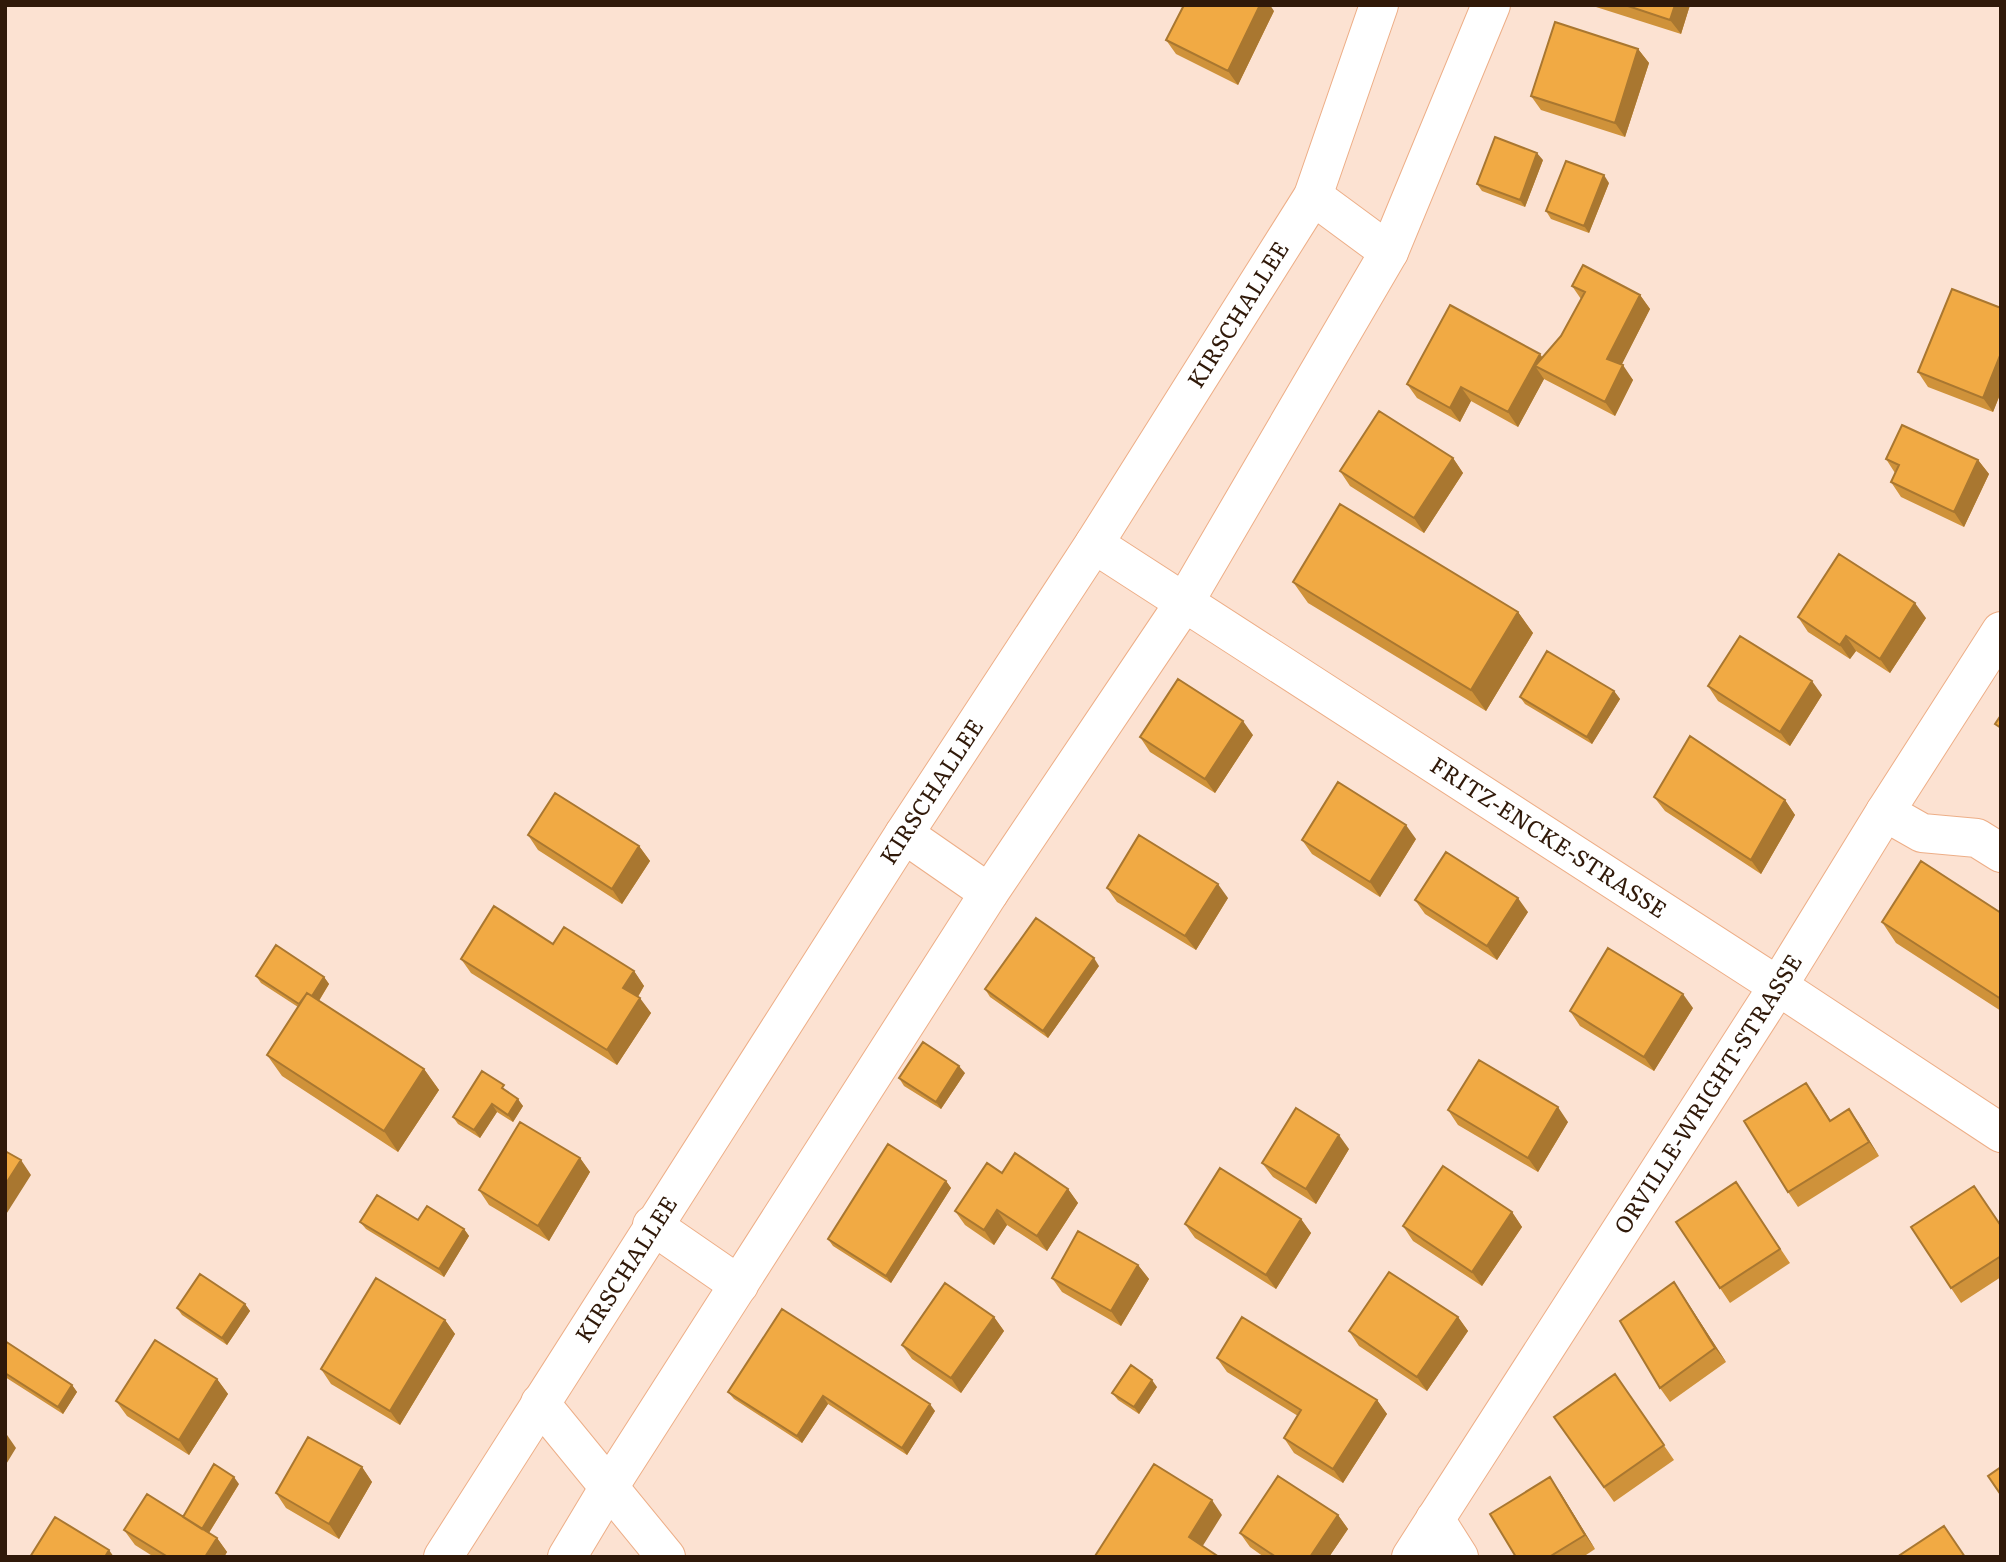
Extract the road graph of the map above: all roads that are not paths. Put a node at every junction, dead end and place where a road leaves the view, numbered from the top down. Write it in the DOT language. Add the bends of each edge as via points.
graph roads {
  1 [pos="1379,5"];
  2 [pos="1491,5"];
  3 [pos="1313,196"];
  4 [pos="1390,252"];
  5 [pos="1094,544"];
  6 [pos="1184,603"];
  7 [pos="2001,631"];
  8 [pos="1885,812"];
  9 [pos="904,834"];
  10 [pos="2001,853"];
  11 [pos="989,893"];
  12 [pos="1778,986"];
  13 [pos="2001,1133"];
  14 [pos="652,1225"];
  15 [pos="739,1285"];
  16 [pos="540,1403"];
  17 [pos="609,1487"];
  18 [pos="1434,1520"];
  19 [pos="443,1557"];
  20 [pos="567,1557"];
  21 [pos="666,1557"];
  22 [pos="1411,1557"];
  23 [pos="1458,1557"];
  1 -- 3 [label="street, KIRSCHALLEE"];
  2 -- 4 [label="street"];
  3 -- 4 [label="street"];
  3 -- 5 [label="street, KIRSCHALLEE"];
  4 -- 6 [label="street"];
  5 -- 6 [label="street, FRITZ-ENCKE-STRASSE"];
  5 -- 9 [label="street, KIRSCHALLEE"];
  6 -- 11 [label="street"];
  6 -- 12 [label="street, FRITZ-ENCKE-STRASSE"];
  7 -- 8 [label="street, ORVILLE-WRIGHT-STRASSE"];
  8 -- 10 [label="street" via="1922,833 1977,838"];
  8 -- 12 [label="street, ORVILLE-WRIGHT-STRASSE"];
  9 -- 11 [label="street"];
  9 -- 14 [label="street, KIRSCHALLEE"];
  11 -- 15 [label="street"];
  12 -- 13 [label="street, FRITZ-ENCKE-STRASSE"];
  12 -- 18 [label="street, ORVILLE-WRIGHT-STRASSE"];
  14 -- 15 [label="street"];
  14 -- 16 [label="street, KIRSCHALLEE"];
  15 -- 17 [label="street"];
  16 -- 17 [label="street"];
  16 -- 19 [label="street, KIRSCHALLEE"];
  17 -- 20 [label="street"];
  17 -- 21 [label="street"];
  18 -- 22 [label="street, ORVILLE-WRIGHT-STRASSE"];
  18 -- 23 [label="street"];
}
